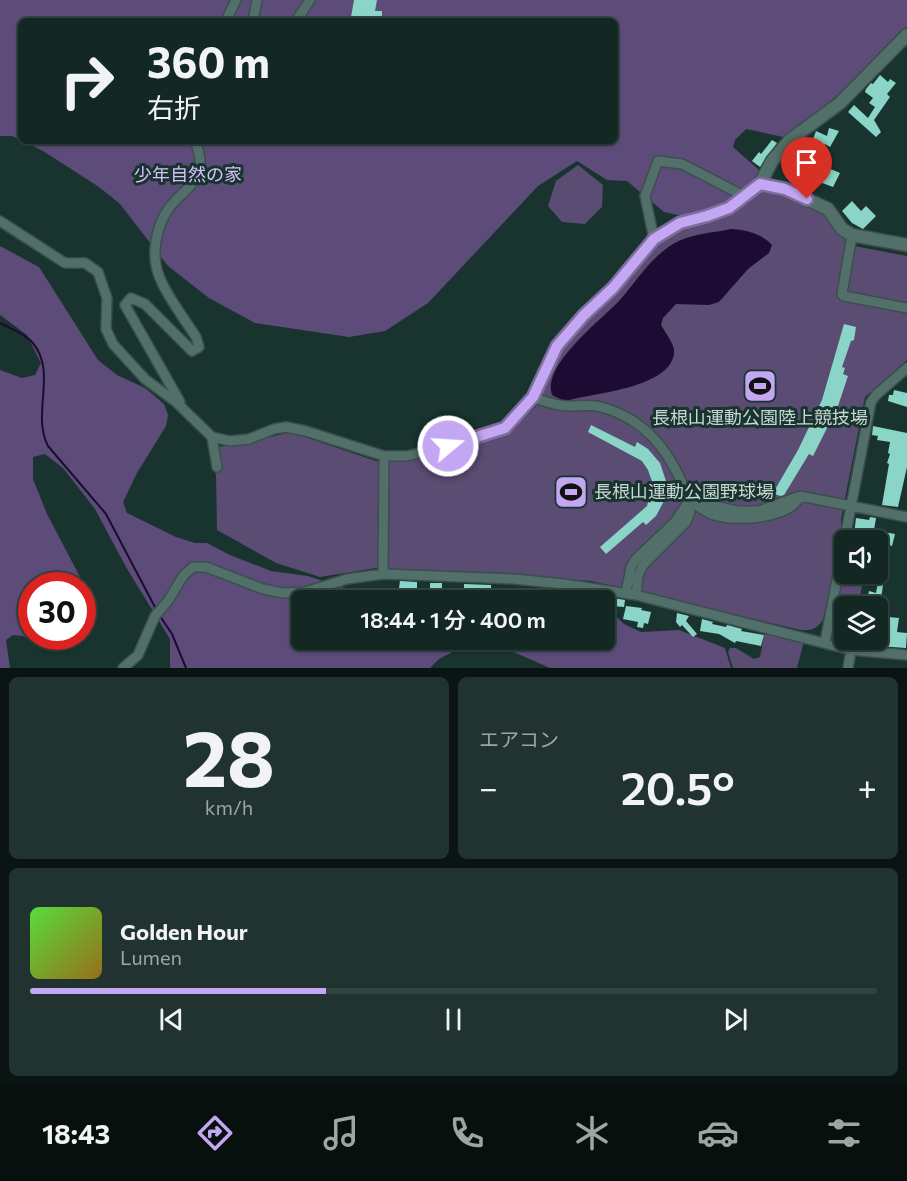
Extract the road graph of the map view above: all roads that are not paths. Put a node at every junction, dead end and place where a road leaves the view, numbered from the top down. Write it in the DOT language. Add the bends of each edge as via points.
graph roads {
  1 [pos="236,0"];
  2 [pos="257,0"];
  3 [pos="310,0"];
  4 [pos="227,18"];
  5 [pos="254,18"];
  6 [pos="298,18"];
  7 [pos="907,35"];
  8 [pos="197,144"];
  9 [pos="760,184"];
  10 [pos="744,196"];
  11 [pos="0,222"];
  12 [pos="852,235"];
  13 [pos="654,239"];
  14 [pos="907,245"];
  15 [pos="907,308"];
  16 [pos="907,368"];
  17 [pos="533,397"];
  18 [pos="189,417"];
  19 [pos="212,437"];
  20 [pos="384,456"];
  21 [pos="217,467"];
  22 [pos="689,501"];
  23 [pos="849,506"];
  24 [pos="907,517"];
  25 [pos="383,574"];
  26 [pos="631,594"];
  27 [pos="825,642"];
  28 [pos="834,645"];
  29 [pos="851,650"];
  30 [pos="907,655"];
  31 [pos="123,668"];
  32 [pos="848,668"];
  1 -- 4 [label="street"];
  2 -- 5 [label="street"];
  3 -- 6 [label="street"];
  7 -- 9 [label="street" via="840,102 790,140 772,161"];
  8 -- 18 [label="street" via="200,164 190,189 174,202 163,219 155,254 161,278 199,347 192,351 145,304 132,298 125,305"];
  9 -- 10 [label="street"];
  9 -- 12 [label="street" via="785,189 828,209 842,229"];
  10 -- 13 [label="street" via="729,208 680,223"];
  10 -- 13 [label="street" via="682,164 658,161 645,196"];
  11 -- 18 [label="street" via="65,263 84,263 98,272 107,298 106,329 113,344 145,379"];
  12 -- 14 [label="street"];
  12 -- 15 [label="street" via="842,294"];
  13 -- 17 [label="street" via="557,346"];
  16 -- 23 [label="street" via="871,402"];
  17 -- 20 [label="street" via="505,428 417,454"];
  17 -- 22 [label="street" via="560,405 601,407 653,436 668,455"];
  18 -- 19 [label="street"];
  19 -- 20 [label="street" via="230,441 286,427"];
  19 -- 21 [label="street"];
  20 -- 25 [label="street"];
  22 -- 23 [label="street" via="713,514 739,519 786,510 801,496"];
  22 -- 26 [label="street" via="686,522 643,565"];
  23 -- 24 [label="street"];
  23 -- 27 [label="street"];
  25 -- 26 [label="street" via="514,579"];
  25 -- 31 [label="street" via="347,579 305,592 283,593 206,567 193,567 157,614 138,655"];
  26 -- 27 [label="street"];
  27 -- 28 [label="street"];
  29 -- 30 [label="street"];
  29 -- 32 [label="street"];
}
